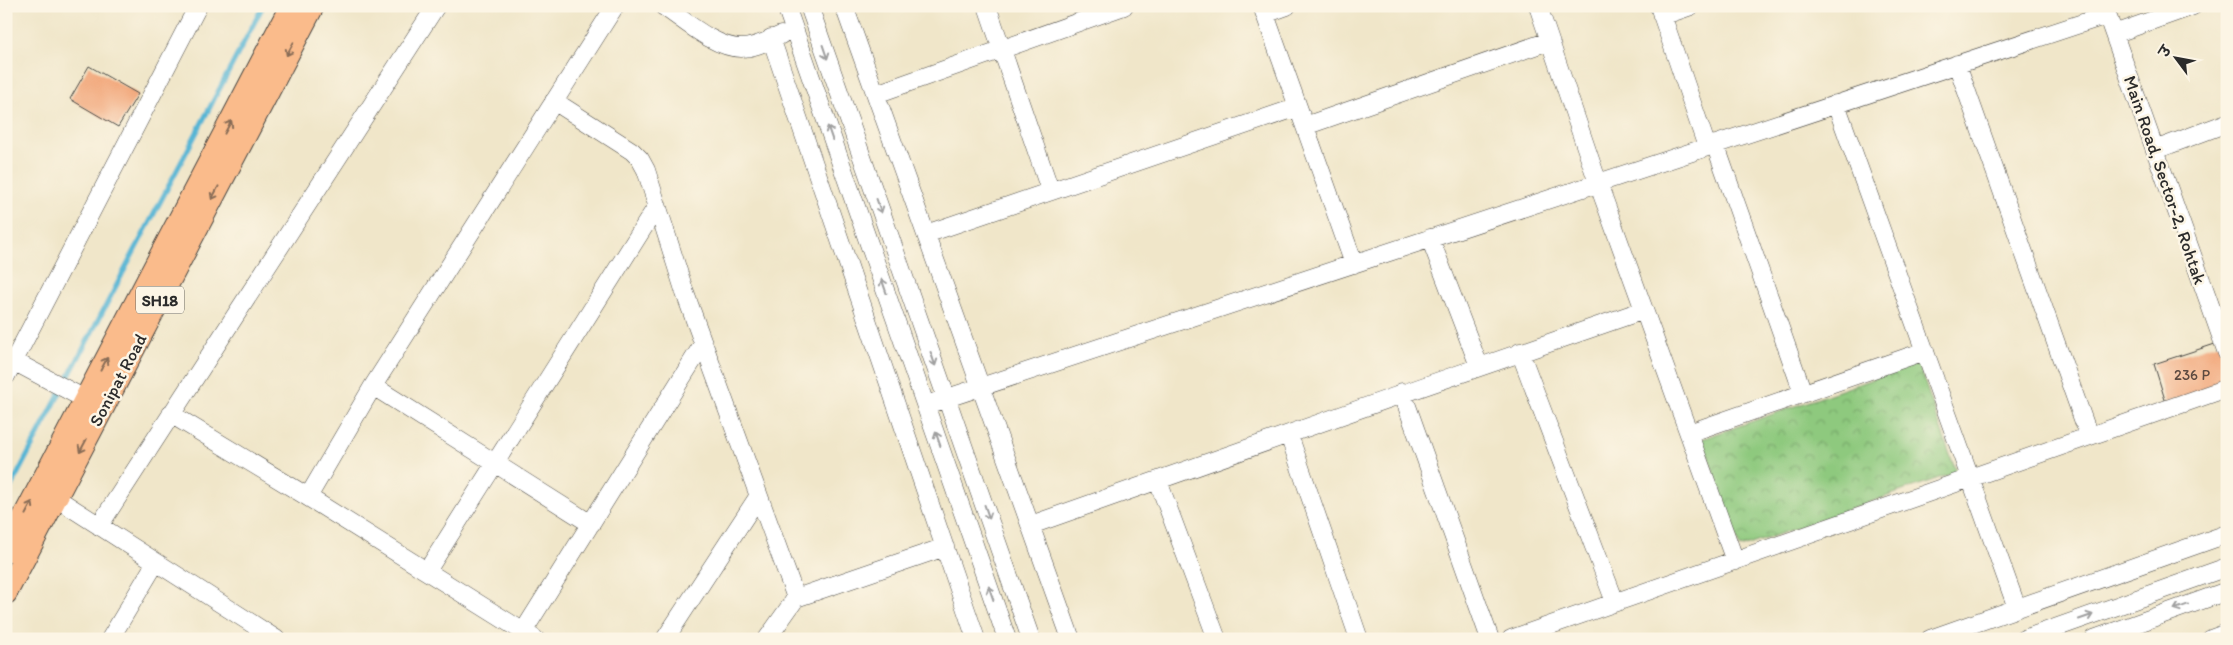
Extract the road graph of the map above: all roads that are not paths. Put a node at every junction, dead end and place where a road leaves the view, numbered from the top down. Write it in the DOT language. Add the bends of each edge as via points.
graph roads {
  1 [pos="198,6"];
  2 [pos="291,6"];
  3 [pos="313,6"];
  4 [pos="436,6"];
  5 [pos="615,6"];
  6 [pos="663,6"];
  7 [pos="786,6"];
  8 [pos="809,6"];
  9 [pos="844,6"];
  10 [pos="987,6"];
  11 [pos="1124,6"];
  12 [pos="1287,6"];
  13 [pos="1538,6"];
  14 [pos="1691,6"];
  15 [pos="2193,6"];
  16 [pos="1263,10"];
  17 [pos="2105,10"];
  18 [pos="1660,11"];
  19 [pos="794,29"];
  20 [pos="2114,34"];
  21 [pos="771,38"];
  22 [pos="1550,41"];
  23 [pos="1002,50"];
  24 [pos="1957,64"];
  25 [pos="876,94"];
  26 [pos="554,101"];
  27 [pos="1836,104"];
  28 [pos="1298,107"];
  29 [pos="2227,123"];
  30 [pos="1305,126"];
  31 [pos="1711,146"];
  32 [pos="2155,150"];
  33 [pos="1598,183"];
  34 [pos="1050,190"];
  35 [pos="657,206"];
  36 [pos="926,234"];
  37 [pos="1430,238"];
  38 [pos="1354,264"];
  39 [pos="1644,310"];
  40 [pos="703,344"];
  41 [pos="1925,351"];
  42 [pos="1520,352"];
  43 [pos="2227,353"];
  44 [pos="9,365"];
  45 [pos="1479,366"];
  46 [pos="373,386"];
  47 [pos="982,387"];
  48 [pos="2227,388"];
  49 [pos="1402,392"];
  50 [pos="1803,393"];
  51 [pos="947,399"];
  52 [pos="87,400"];
  53 [pos="926,405"];
  54 [pos="171,414"];
  55 [pos="1689,433"];
  56 [pos="1289,435"];
  57 [pos="2089,436"];
  58 [pos="494,462"];
  59 [pos="1970,478"];
  60 [pos="1158,481"];
  61 [pos="308,496"];
  62 [pos="758,496"];
  63 [pos="56,498"];
  64 [pos="591,524"];
  65 [pos="1031,525"];
  66 [pos="100,526"];
  67 [pos="2227,534"];
  68 [pos="945,547"];
  69 [pos="6,551"];
  70 [pos="1735,561"];
  71 [pos="156,562"];
  72 [pos="2227,567"];
  73 [pos="426,571"];
  74 [pos="2227,591"];
  75 [pos="6,593"];
  76 [pos="796,598"];
  77 [pos="1615,602"];
  78 [pos="2017,608"];
  79 [pos="2227,633"];
  80 [pos="529,635"];
  81 [pos="2099,638"];
  82 [pos="110,639"];
  83 [pos="276,639"];
  84 [pos="665,639"];
  85 [pos="767,639"];
  86 [pos="976,639"];
  87 [pos="1007,639"];
  88 [pos="1031,639"];
  89 [pos="1071,639"];
  90 [pos="1217,639"];
  91 [pos="1359,639"];
  92 [pos="1490,639"];
  93 [pos="1512,639"];
  94 [pos="1930,639"];
  95 [pos="2024,639"];
  96 [pos="2211,639"];
  1 -- 44 [label="street"];
  52 -- 2 [label="main road, Sonipat Road / SH18, one-way"];
  3 -- 52 [label="main road, Sonipat Road / SH18, one-way"];
  4 -- 54 [label="street"];
  5 -- 26 [label="street"];
  6 -- 21 [label="street" via="728,46 751,46"];
  7 -- 19 [label="street"];
  8 -- 51 [label="street, one-way"];
  9 -- 25 [label="street"];
  10 -- 23 [label="street"];
  11 -- 23 [label="street"];
  12 -- 16 [label="street"];
  13 -- 22 [label="street"];
  14 -- 18 [label="street"];
  15 -- 20 [label="street"];
  16 -- 28 [label="street"];
  17 -- 20 [label="street, Main Road, Sector-2, Rohtak"];
  17 -- 24 [label="street"];
  18 -- 31 [label="street"];
  19 -- 21 [label="street"];
  53 -- 19 [label="street, one-way"];
  20 -- 32 [label="street, Main Road, Sector-2, Rohtak"];
  21 -- 68 [label="street"];
  22 -- 30 [label="street"];
  22 -- 33 [label="street"];
  23 -- 25 [label="street"];
  23 -- 34 [label="street"];
  24 -- 27 [label="street"];
  24 -- 57 [label="street"];
  25 -- 36 [label="street"];
  26 -- 35 [label="street" via="640,159"];
  26 -- 46 [label="street"];
  27 -- 31 [label="street"];
  27 -- 41 [label="street"];
  28 -- 30 [label="street"];
  28 -- 34 [label="street"];
  29 -- 32 [label="street"];
  30 -- 38 [label="street"];
  31 -- 33 [label="street"];
  31 -- 50 [label="street"];
  32 -- 43 [label="street, Main Road, Sector-2, Rohtak"];
  33 -- 37 [label="street"];
  33 -- 39 [label="street"];
  34 -- 36 [label="street"];
  35 -- 40 [label="street"];
  35 -- 58 [label="street"];
  36 -- 47 [label="street"];
  37 -- 38 [label="street"];
  37 -- 45 [label="street"];
  38 -- 47 [label="street"];
  39 -- 42 [label="street"];
  39 -- 55 [label="street"];
  40 -- 62 [label="street"];
  40 -- 64 [label="street"];
  41 -- 50 [label="street"];
  41 -- 59 [label="street"];
  42 -- 45 [label="street"];
  42 -- 77 [label="street"];
  44 -- 52 [label="street" via="56,382"];
  45 -- 49 [label="street"];
  46 -- 58 [label="street"];
  46 -- 61 [label="street"];
  47 -- 51 [label="street"];
  47 -- 65 [label="street"];
  48 -- 57 [label="street"];
  49 -- 56 [label="street"];
  49 -- 92 [label="street"];
  50 -- 55 [label="street"];
  51 -- 53 [label="street"];
  51 -- 88 [label="street, one-way"];
  52 -- 63 [label="main road, Sonipat Road / SH18, one-way"];
  69 -- 52 [label="main road, Sonipat Road / SH18, one-way"];
  87 -- 53 [label="street, one-way"];
  54 -- 61 [label="street"];
  54 -- 66 [label="street"];
  55 -- 70 [label="street"];
  56 -- 60 [label="street"];
  56 -- 91 [label="street"];
  57 -- 59 [label="street"];
  58 -- 64 [label="street"];
  58 -- 73 [label="street"];
  59 -- 70 [label="street"];
  59 -- 78 [label="street"];
  60 -- 65 [label="street"];
  60 -- 90 [label="street"];
  61 -- 73 [label="street"];
  62 -- 76 [label="street"];
  62 -- 84 [label="street"];
  63 -- 66 [label="street"];
  63 -- 75 [label="main road, Sonipat Road / SH18"];
  64 -- 80 [label="street"];
  65 -- 89 [label="street"];
  66 -- 71 [label="street"];
  67 -- 78 [label="street"];
  68 -- 76 [label="street"];
  68 -- 86 [label="street"];
  70 -- 77 [label="street"];
  71 -- 82 [label="street"];
  71 -- 83 [label="street"];
  95 -- 72 [label="street, one-way"];
  73 -- 80 [label="street"];
  74 -- 81 [label="street, one-way"];
  76 -- 85 [label="street"];
  77 -- 93 [label="street"];
  78 -- 94 [label="street"];
  79 -- 96 [label="street"];
}
